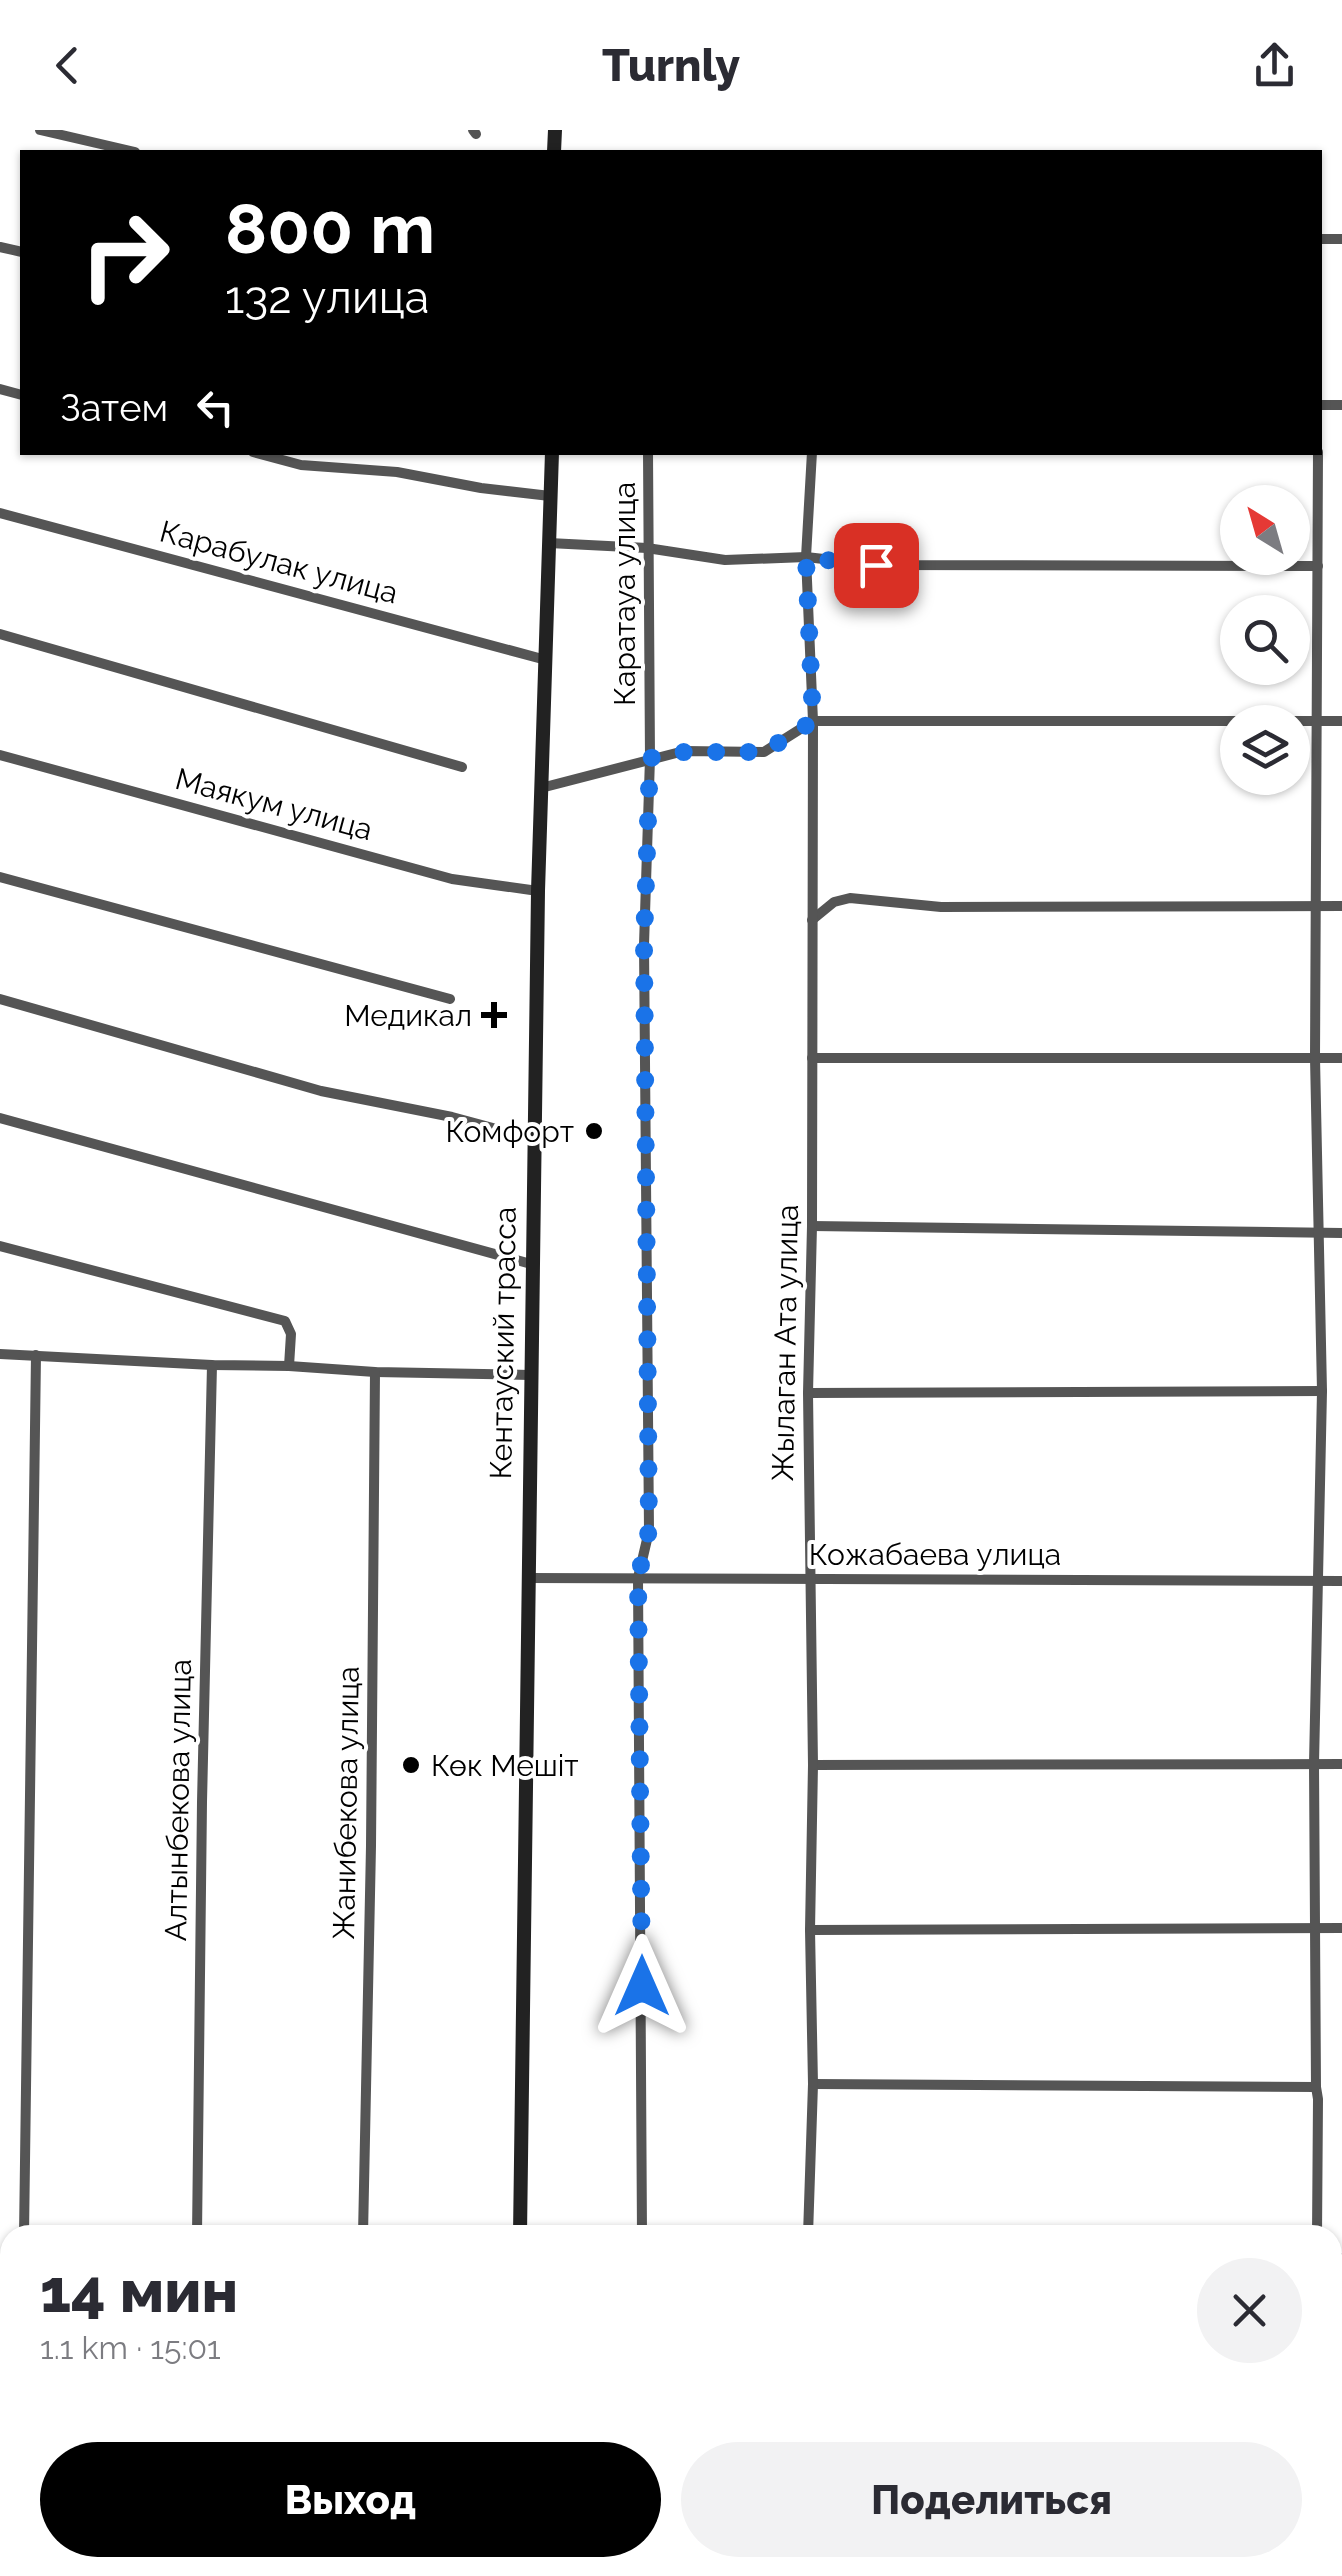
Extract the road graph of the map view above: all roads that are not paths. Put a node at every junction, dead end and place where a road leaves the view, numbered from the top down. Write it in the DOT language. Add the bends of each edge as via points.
graph roads {
  1 [pos="40,130"];
  2 [pos="125,150"];
  3 [pos="264,455"];
  4 [pos="552,455"];
  5 [pos="648,455"];
  6 [pos="812,455"];
  7 [pos="1318,455"];
  8 [pos="550,496"];
  9 [pos="0,513"];
  10 [pos="549,543"];
  11 [pos="647,548"];
  12 [pos="806,558"];
  13 [pos="1318,566"];
  14 [pos="0,634"];
  15 [pos="546,660"];
  16 [pos="813,721"];
  17 [pos="1318,721"];
  18 [pos="1342,722"];
  19 [pos="0,755"];
  20 [pos="650,758"];
  21 [pos="462,767"];
  22 [pos="541,788"];
  23 [pos="0,878"];
  24 [pos="538,892"];
  25 [pos="1317,906"];
  26 [pos="1342,906"];
  27 [pos="812,920"];
  28 [pos="0,999"];
  29 [pos="450,999"];
  30 [pos="812,1058"];
  31 [pos="1315,1058"];
  32 [pos="1342,1058"];
  33 [pos="0,1118"];
  34 [pos="534,1139"];
  35 [pos="812,1226"];
  36 [pos="1318,1233"];
  37 [pos="1342,1233"];
  38 [pos="0,1246"];
  39 [pos="531,1264"];
  40 [pos="0,1354"];
  41 [pos="36,1355"];
  42 [pos="212,1365"];
  43 [pos="289,1366"];
  44 [pos="375,1372"];
  45 [pos="530,1374"];
  46 [pos="1322,1391"];
  47 [pos="808,1394"];
  48 [pos="527,1578"];
  49 [pos="638,1578"];
  50 [pos="809,1578"];
  51 [pos="1342,1581"];
  52 [pos="1317,1582"];
  53 [pos="1314,1764"];
  54 [pos="1342,1764"];
  55 [pos="812,1766"];
  56 [pos="1315,1928"];
  57 [pos="1342,1928"];
  58 [pos="810,1930"];
  59 [pos="813,2084"];
  60 [pos="1316,2086"];
  61 [pos="24,2225"];
  62 [pos="197,2225"];
  63 [pos="364,2225"];
  64 [pos="520,2225"];
  65 [pos="642,2225"];
  66 [pos="808,2225"];
  67 [pos="1317,2225"];
  1 -- 2 [label="street"];
  3 -- 8 [label="street"];
  4 -- 8 [label="main road, Кентауский трасса"];
  5 -- 11 [label="street, Каратауа улица"];
  6 -- 12 [label="street, Жылаган Ата улица"];
  7 -- 13 [label="street"];
  8 -- 10 [label="main road, Кентауский трасса"];
  9 -- 15 [label="street, Карабулак улица"];
  10 -- 11 [label="street"];
  10 -- 15 [label="main road, Кентауский трасса"];
  11 -- 12 [label="street" via="725,560"];
  11 -- 20 [label="street, Каратауа улица"];
  12 -- 13 [label="street" via="876,565"];
  12 -- 16 [label="street, Жылаган Ата улица"];
  13 -- 17 [label="street"];
  14 -- 21 [label="street"];
  15 -- 22 [label="main road, Кентауский трасса"];
  16 -- 17 [label="street"];
  16 -- 20 [label="street" via="764,752"];
  16 -- 27 [label="street, Жылаган Ата улица"];
  17 -- 18 [label="street"];
  17 -- 25 [label="street"];
  19 -- 24 [label="street, Маякум улица" via="452,879"];
  20 -- 22 [label="street"];
  20 -- 49 [label="street, Каратауа улица" via="644,944 649,1530"];
  22 -- 24 [label="main road, Кентауский трасса"];
  23 -- 29 [label="street"];
  24 -- 34 [label="main road, Кентауский трасса"];
  25 -- 26 [label="street"];
  25 -- 27 [label="street" via="942,908 850,898"];
  25 -- 31 [label="street"];
  27 -- 30 [label="street, Жылаган Ата улица"];
  28 -- 34 [label="street" via="321,1091"];
  30 -- 31 [label="street"];
  30 -- 35 [label="street, Жылаган Ата улица"];
  31 -- 32 [label="street"];
  31 -- 36 [label="street"];
  33 -- 39 [label="street"];
  34 -- 39 [label="main road, Кентауский трасса"];
  35 -- 36 [label="street"];
  35 -- 47 [label="street, Жылаган Ата улица"];
  36 -- 37 [label="street"];
  36 -- 46 [label="street"];
  38 -- 43 [label="street" via="285,1321"];
  39 -- 45 [label="main road, Кентауский трасса"];
  40 -- 41 [label="street"];
  41 -- 42 [label="street"];
  41 -- 61 [label="street"];
  42 -- 43 [label="street"];
  42 -- 62 [label="street, Алтынбекова улица"];
  43 -- 44 [label="street"];
  44 -- 45 [label="street"];
  44 -- 63 [label="street, Жанибекова улица"];
  45 -- 48 [label="main road, Кентауский трасса"];
  46 -- 47 [label="street"];
  46 -- 52 [label="street"];
  47 -- 50 [label="street, Жылаган Ата улица"];
  48 -- 49 [label="street, Кожабаева улица"];
  48 -- 64 [label="main road, Кентауский трасса"];
  49 -- 50 [label="street, Кожабаева улица"];
  49 -- 65 [label="street, Каратауа улица"];
  50 -- 52 [label="street, Кожабаева улица"];
  50 -- 55 [label="street, Жылаган Ата улица"];
  51 -- 52 [label="street, Кожабаева улица"];
  52 -- 53 [label="street"];
  53 -- 54 [label="street"];
  53 -- 55 [label="street"];
  53 -- 56 [label="street"];
  55 -- 58 [label="street, Жылаган Ата улица"];
  56 -- 57 [label="street"];
  56 -- 58 [label="street"];
  56 -- 60 [label="street"];
  58 -- 59 [label="street, Жылаган Ата улица"];
  59 -- 60 [label="street"];
  59 -- 66 [label="street, Жылаган Ата улица"];
  60 -- 67 [label="street"];
}
